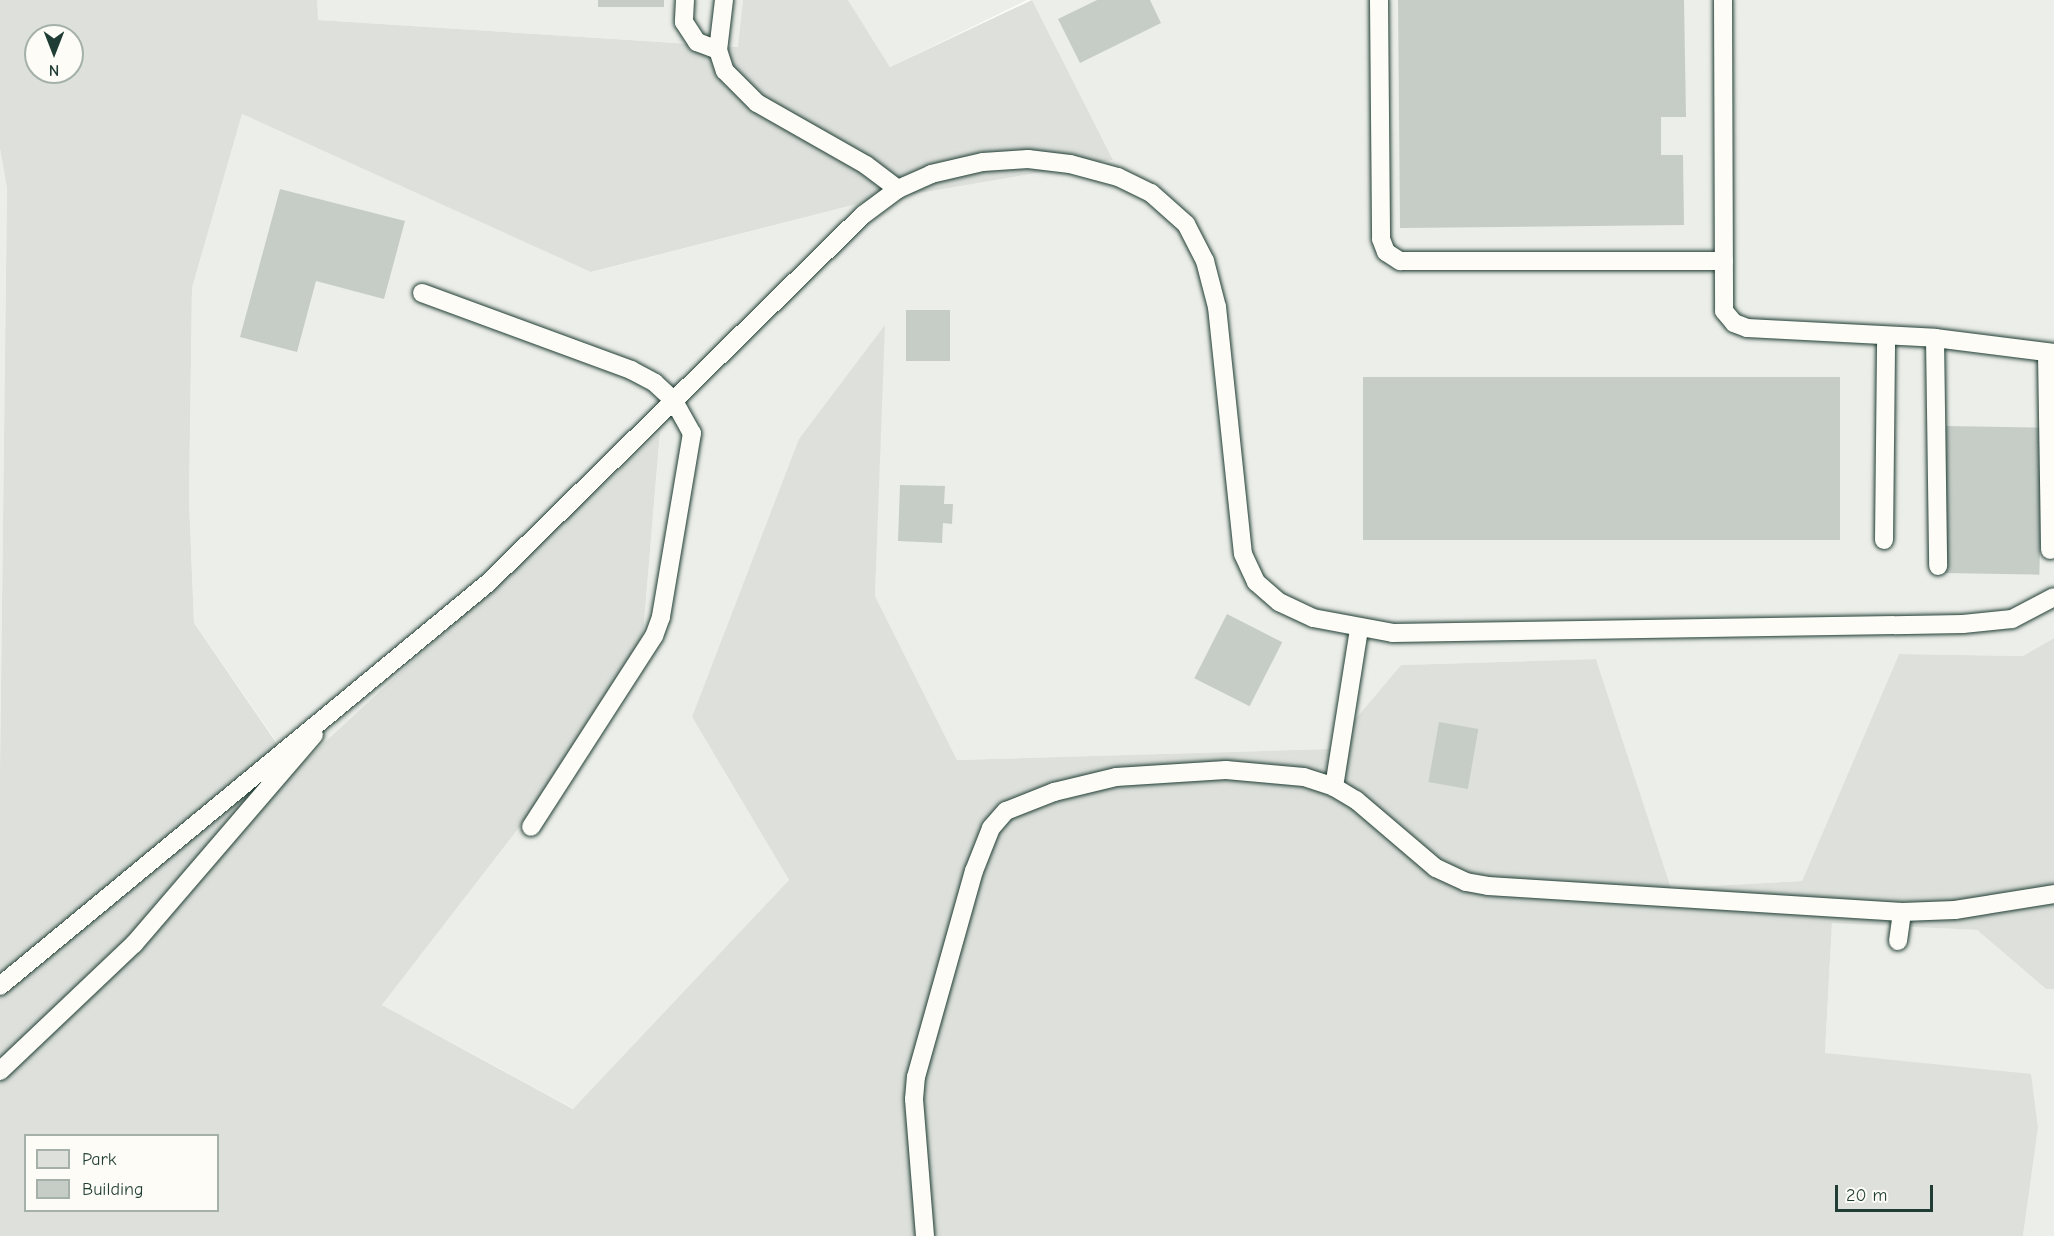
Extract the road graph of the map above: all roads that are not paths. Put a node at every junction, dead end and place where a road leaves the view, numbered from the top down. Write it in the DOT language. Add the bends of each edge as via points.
graph roads {
  1 [pos="685,0"];
  2 [pos="724,0"];
  3 [pos="1379,0"];
  4 [pos="1723,0"];
  5 [pos="718,50"];
  6 [pos="898,189"];
  7 [pos="1724,261"];
  8 [pos="422,293"];
  9 [pos="1886,338"];
  10 [pos="1935,338"];
  11 [pos="2051,353"];
  12 [pos="674,401"];
  13 [pos="1884,540"];
  14 [pos="2050,549"];
  15 [pos="1938,566"];
  16 [pos="2054,597"];
  17 [pos="1359,629"];
  18 [pos="344,700"];
  19 [pos="1334,787"];
  20 [pos="531,827"];
  21 [pos="2054,894"];
  22 [pos="1902,912"];
  23 [pos="1898,941"];
  24 [pos="0,986"];
  25 [pos="0,1071"];
  26 [pos="925,1236"];
  1 -- 5 [label="lane" via="684,22 697,42"];
  2 -- 5 [label="lane"];
  3 -- 7 [label="lane" via="1381,239 1386,252 1400,261"];
  4 -- 7 [label="lane"];
  5 -- 6 [label="lane" via="725,71 756,103 866,165"];
  6 -- 12 [label="lane" via="863,215"];
  6 -- 17 [label="lane" via="931,174 983,162 1028,159 1070,164 1118,177 1151,194 1186,224 1205,261 1217,307 1243,554 1256,582 1279,602 1313,618"];
  7 -- 9 [label="lane" via="1724,311 1734,323 1747,328"];
  8 -- 12 [label="lane" via="631,370 655,383"];
  9 -- 10 [label="lane"];
  9 -- 13 [label="lane"];
  10 -- 11 [label="lane"];
  10 -- 15 [label="lane"];
  11 -- 14 [label="lane"];
  12 -- 18 [label="lane" via="489,582"];
  12 -- 20 [label="lane" via="692,433 661,617 636,665"];
  16 -- 17 [label="lane" via="2012,619 1963,624 1393,633"];
  17 -- 19 [label="lane"];
  18 -- 24 [label="lane"];
  18 -- 25 [label="lane" via="134,944"];
  19 -- 22 [label="lane" via="1436,868 1466,882"];
  19 -- 26 [label="lane" via="1304,777 1226,770 1116,777 1054,792 1006,811 991,828 974,871 916,1077 914,1099"];
  21 -- 22 [label="lane" via="1955,910"];
  22 -- 23 [label="lane"];
}
